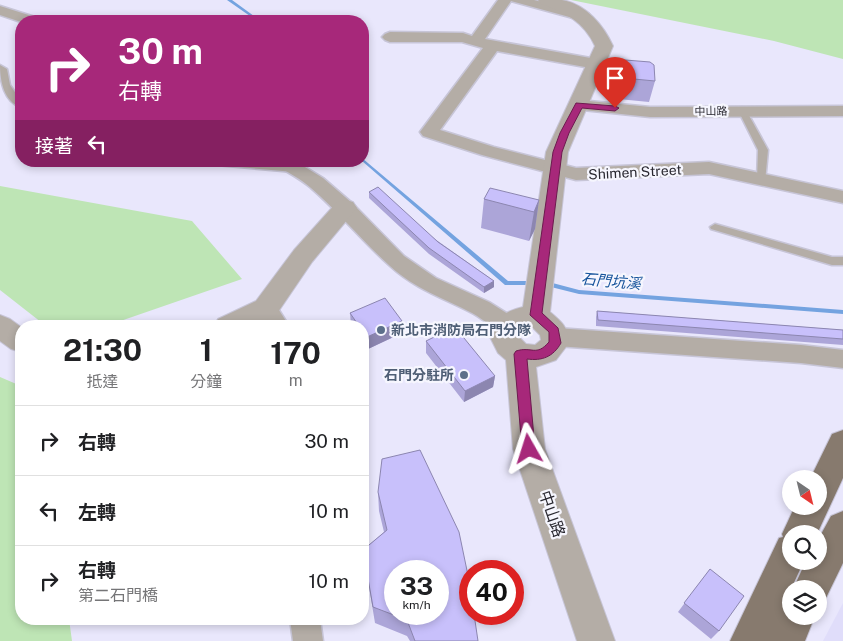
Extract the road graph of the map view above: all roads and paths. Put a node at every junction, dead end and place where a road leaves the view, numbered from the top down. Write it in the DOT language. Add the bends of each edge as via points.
graph roads {
  1 [pos="505,0"];
  2 [pos="518,0"];
  3 [pos="547,0"];
  4 [pos="0,10"];
  5 [pos="15,15"];
  6 [pos="585,17"];
  7 [pos="390,37"];
  8 [pos="475,42"];
  9 [pos="493,45"];
  10 [pos="596,64"];
  11 [pos="0,66"];
  12 [pos="15,99"];
  13 [pos="579,105"];
  14 [pos="742,110"];
  15 [pos="843,111"];
  16 [pos="291,167"];
  17 [pos="553,170"];
  18 [pos="762,180"];
  19 [pos="843,197"];
  20 [pos="345,208"];
  21 [pos="715,227"];
  22 [pos="843,261"];
  23 [pos="536,315"];
  24 [pos="272,317"];
  25 [pos="257,320"];
  26 [pos="508,324"];
  27 [pos="0,326"];
  28 [pos="15,337"];
  29 [pos="556,337"];
  30 [pos="520,354"];
  31 [pos="843,359"];
  32 [pos="843,444"];
  33 [pos="828,475"];
  34 [pos="843,527"];
  35 [pos="782,569"];
  36 [pos="816,580"];
  37 [pos="306,625"];
  38 [pos="793,625"];
  39 [pos="308,641"];
  40 [pos="596,641"];
  41 [pos="748,641"];
  42 [pos="786,641"];
  1 -- 8 [label="street"];
  2 -- 6 [label="street"];
  3 -- 6 [label="street"];
  4 -- 5 [label="street"];
  6 -- 10 [label="street" via="604,46"];
  7 -- 8 [label="street" via="463,38"];
  8 -- 9 [label="street"];
  9 -- 10 [label="street"];
  9 -- 17 [label="street, Shimen Street" via="429,132"];
  10 -- 13 [label="street"];
  11 -- 12 [label="lane" via="3,81"];
  13 -- 14 [label="street, 中山路" via="650,112"];
  13 -- 17 [label="street" via="564,133"];
  14 -- 15 [label="street, 中山路"];
  14 -- 18 [label="lane" via="763,150"];
  16 -- 20 [label="street" via="316,182"];
  17 -- 18 [label="street, Shimen Street" via="576,174 709,168"];
  17 -- 23 [label="street"];
  18 -- 19 [label="street, Shimen Street"];
  20 -- 24 [label="street" via="303,256"];
  20 -- 26 [label="street" via="397,261 428,284"];
  21 -- 22 [label="lane"];
  23 -- 26 [label="street"];
  23 -- 29 [label="street" via="550,325"];
  24 -- 25 [label="street"];
  26 -- 30 [label="street" via="504,337"];
  27 -- 28 [label="street"];
  29 -- 30 [label="street" via="547,353 538,356"];
  29 -- 31 [label="street"];
  30 -- 40 [label="street, 中山路" via="529,449"];
  32 -- 33 [label="main road"];
  34 -- 36 [label="main road"];
  35 -- 41 [label="main road"];
  37 -- 39 [label="street"];
  38 -- 42 [label="main road"];
}
